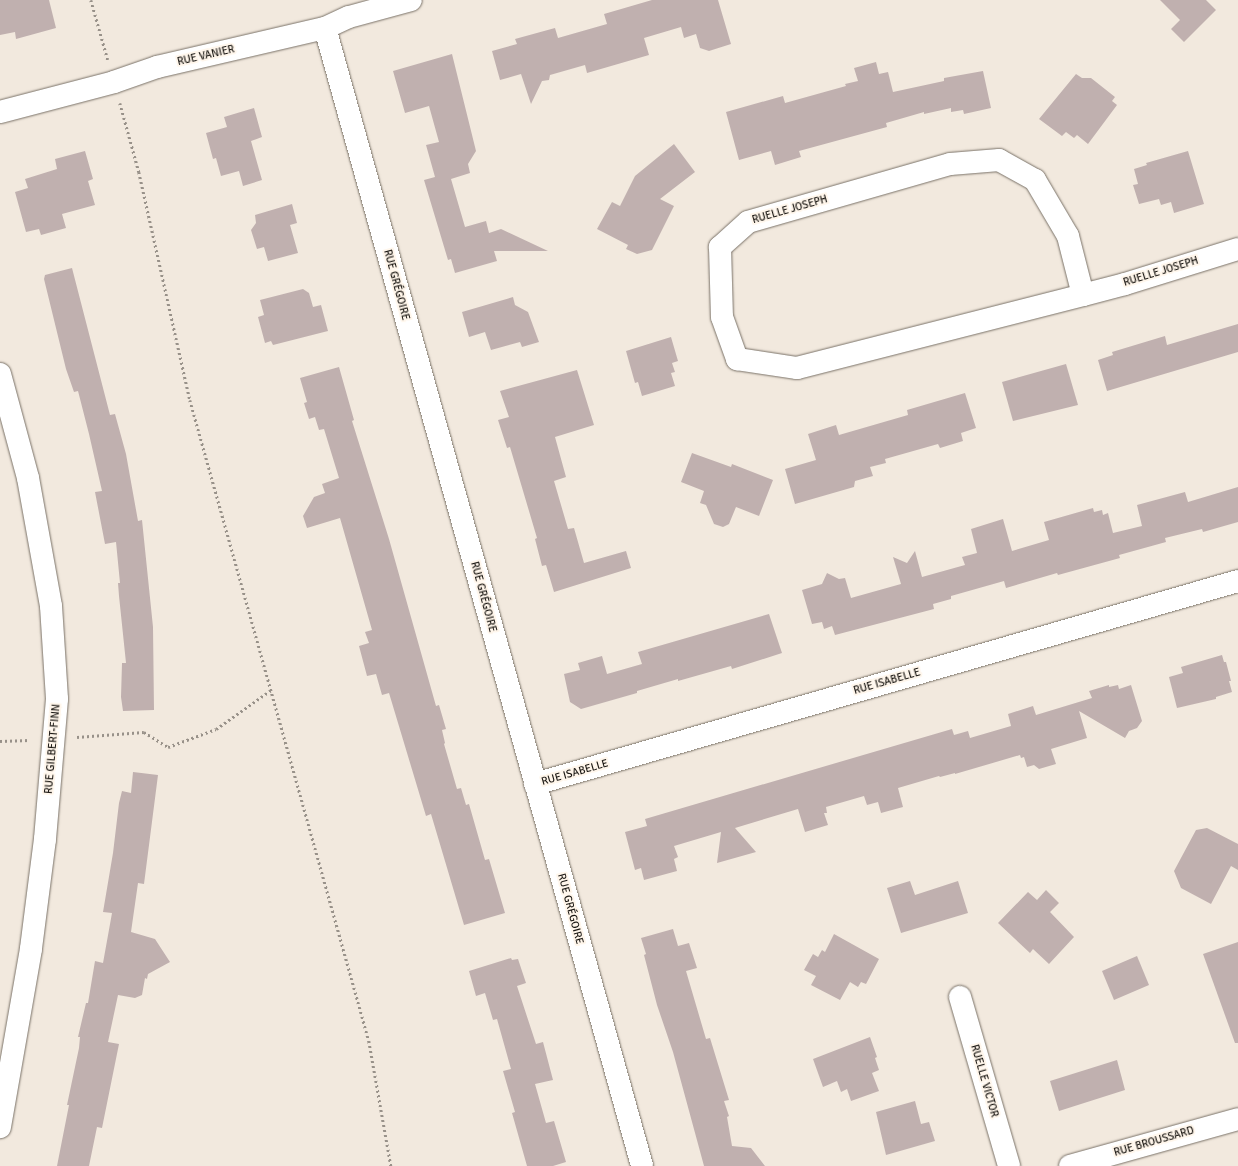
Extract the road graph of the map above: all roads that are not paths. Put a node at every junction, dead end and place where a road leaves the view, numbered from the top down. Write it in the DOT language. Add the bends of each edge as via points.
graph roads {
  1 [pos="411,0"];
  2 [pos="325,28"];
  3 [pos="0,112"];
  4 [pos="1238,249"];
  5 [pos="1083,295"];
  6 [pos="0,374"];
  7 [pos="1238,581"];
  8 [pos="535,784"];
  9 [pos="960,997"];
  10 [pos="1238,1118"];
  11 [pos="0,1127"];
  12 [pos="642,1166"];
  13 [pos="1009,1166"];
  14 [pos="1070,1166"];
  1 -- 2 [label="street, RUE VANIER" via="349,17"];
  2 -- 3 [label="street, RUE VANIER" via="157,67 114,82"];
  2 -- 8 [label="street, RUE GRÉGOIRE"];
  4 -- 5 [label="street, RUELLE JOSEPH"];
  5 -- 5 [label="street, RUELLE JOSEPH" via="1068,236 1035,180 999,160 950,164 748,222 720,247 722,317 737,359 796,368"];
  6 -- 11 [label="street, RUE GILBERT-FINN" via="28,478 51,606 57,699 46,839 31,949"];
  7 -- 8 [label="street, RUE ISABELLE"];
  8 -- 12 [label="street, RUE GRÉGOIRE"];
  9 -- 13 [label="street, RUELLE VICTOR"];
  10 -- 14 [label="street, RUE BROUSSARD"];
}
